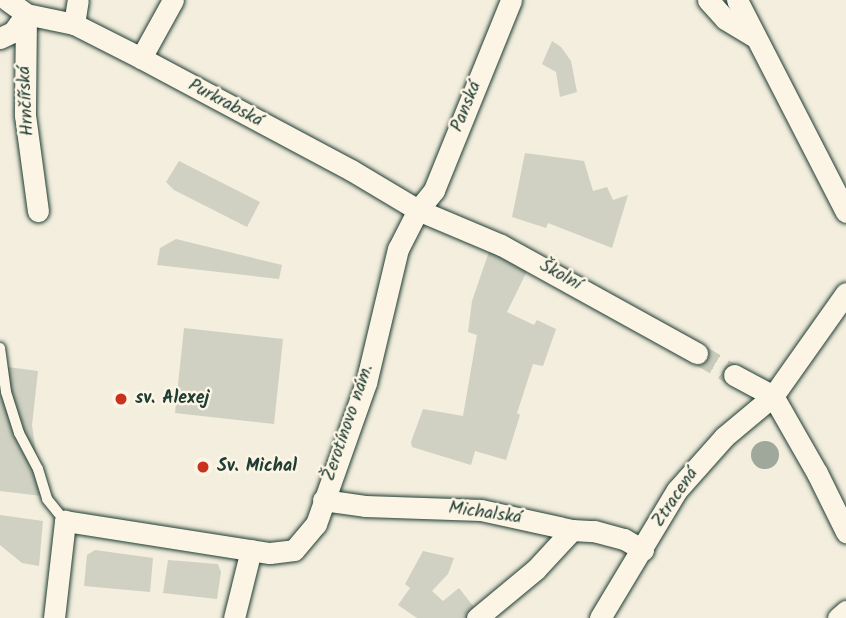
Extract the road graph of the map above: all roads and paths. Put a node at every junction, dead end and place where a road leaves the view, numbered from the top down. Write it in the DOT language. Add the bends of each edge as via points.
graph roads {
  1 [pos="7,0"];
  2 [pos="78,0"];
  3 [pos="173,0"];
  4 [pos="511,0"];
  5 [pos="708,0"];
  6 [pos="737,0"];
  7 [pos="26,14"];
  8 [pos="74,24"];
  9 [pos="753,36"];
  10 [pos="0,38"];
  11 [pos="141,58"];
  12 [pos="418,210"];
  13 [pos="38,211"];
  14 [pos="846,212"];
  15 [pos="846,293"];
  16 [pos="0,348"];
  17 [pos="697,353"];
  18 [pos="734,375"];
  19 [pos="773,396"];
  20 [pos="323,500"];
  21 [pos="65,521"];
  22 [pos="572,530"];
  23 [pos="846,532"];
  24 [pos="251,550"];
  25 [pos="643,550"];
  26 [pos="846,611"];
  27 [pos="54,618"];
  28 [pos="234,618"];
  29 [pos="477,618"];
  30 [pos="600,618"];
  31 [pos="838,618"];
  1 -- 7 [label="street"];
  2 -- 8 [label="street"];
  3 -- 11 [label="street"];
  4 -- 12 [label="street, Panská" via="434,190"];
  5 -- 9 [label="street" via="725,19"];
  6 -- 9 [label="street"];
  7 -- 8 [label="street, Purkrabská"];
  7 -- 10 [label="street" via="13,32"];
  7 -- 13 [label="street, Hrnčířská" via="25,115"];
  8 -- 11 [label="street, Purkrabská"];
  9 -- 14 [label="street"];
  11 -- 12 [label="street, Purkrabská"];
  12 -- 17 [label="street, Školní" via="501,244"];
  12 -- 20 [label="street, Žerotínovo nám." via="398,249 366,383"];
  15 -- 19 [label="street, Ztracená"];
  16 -- 21 [label="lane" via="6,391 19,433 47,499"];
  18 -- 19 [label="street"];
  19 -- 23 [label="street"];
  19 -- 25 [label="street, Ztracená" via="724,437 677,490"];
  20 -- 22 [label="street, Michalská" via="481,510"];
  20 -- 24 [label="street, Žerotínovo nám." via="316,524 294,550"];
  21 -- 24 [label="street, Žerotínovo nám."];
  21 -- 27 [label="street"];
  22 -- 25 [label="street, Michalská" via="594,531"];
  22 -- 29 [label="street" via="536,569"];
  24 -- 28 [label="street"];
  25 -- 30 [label="street, Ztracená"];
  26 -- 31 [label="street"];
}
